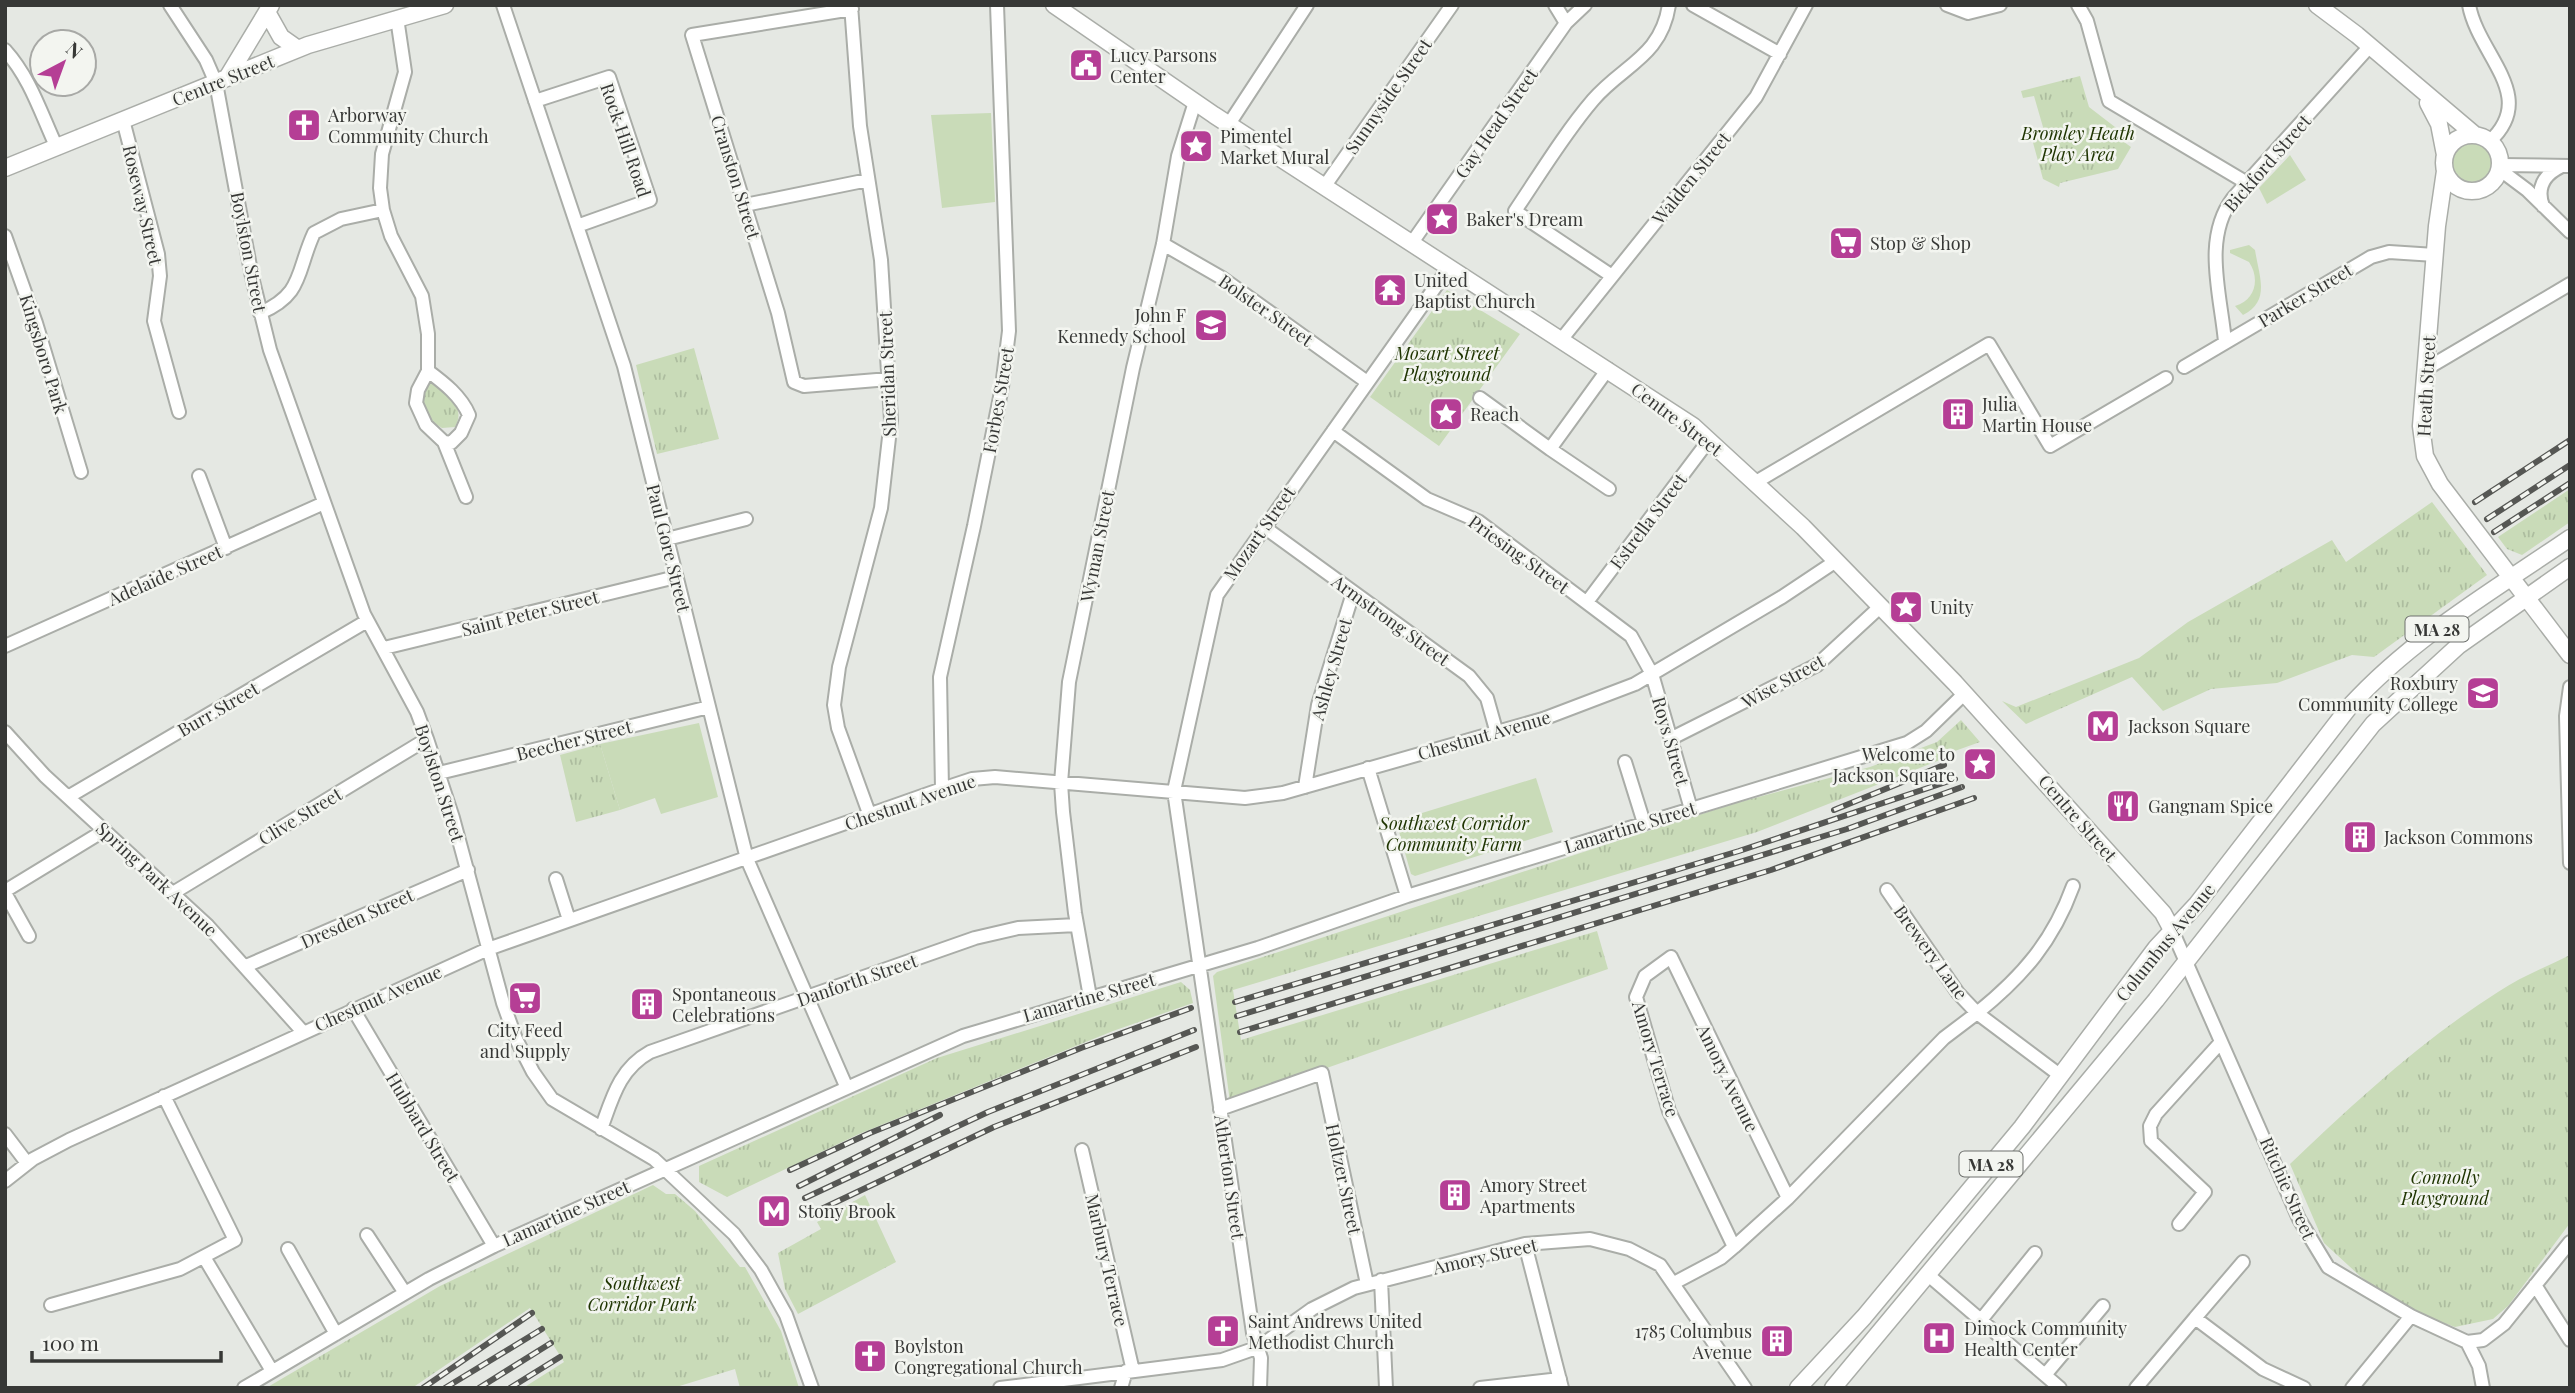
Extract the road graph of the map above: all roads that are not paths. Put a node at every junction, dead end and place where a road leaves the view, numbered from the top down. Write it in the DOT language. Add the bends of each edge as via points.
graph roads {
  1 [pos="170,5"];
  2 [pos="445,5"];
  3 [pos="503,5"];
  4 [pos="997,5"];
  5 [pos="1054,5"];
  6 [pos="1307,5"];
  7 [pos="1452,5"];
  8 [pos="1555,5"];
  9 [pos="1585,5"];
  10 [pos="1670,5"];
  11 [pos="1693,5"];
  12 [pos="1806,5"];
  13 [pos="1947,5"];
  14 [pos="2000,5"];
  15 [pos="2078,5"];
  16 [pos="2317,5"];
  17 [pos="2469,5"];
  18 [pos="852,7"];
  19 [pos="269,8"];
  20 [pos="397,18"];
  21 [pos="1566,23"];
  22 [pos="2370,46"];
  23 [pos="299,48"];
  24 [pos="5,50"];
  25 [pos="1780,54"];
  26 [pos="221,80"];
  27 [pos="2419,89"];
  28 [pos="535,101"];
  29 [pos="1195,102"];
  30 [pos="123,121"];
  31 [pos="1229,124"];
  32 [pos="2482,138"];
  33 [pos="57,148"];
  34 [pos="2445,163"];
  35 [pos="2500,167"];
  36 [pos="2565,167"];
  37 [pos="5,168"];
  38 [pos="868,180"];
  39 [pos="2247,183"];
  40 [pos="1324,187"];
  41 [pos="2469,190"];
  42 [pos="745,205"];
  43 [pos="2544,206"];
  44 [pos="383,210"];
  45 [pos="577,226"];
  46 [pos="2437,226"];
  47 [pos="2570,232"];
  48 [pos="5,236"];
  49 [pos="1163,244"];
  50 [pos="1411,244"];
  51 [pos="2435,255"];
  52 [pos="1448,269"];
  53 [pos="1612,276"];
  54 [pos="2570,285"];
  55 [pos="260,313"];
  56 [pos="1561,340"];
  57 [pos="2225,342"];
  58 [pos="2184,367"];
  59 [pos="1608,369"];
  60 [pos="2426,369"];
  61 [pos="428,371"];
  62 [pos="2166,377"];
  63 [pos="889,379"];
  64 [pos="1367,382"];
  65 [pos="1480,398"];
  66 [pos="179,412"];
  67 [pos="1333,431"];
  68 [pos="1709,440"];
  69 [pos="444,442"];
  70 [pos="1550,449"];
  71 [pos="82,472"];
  72 [pos="199,476"];
  73 [pos="1756,482"];
  74 [pos="1609,489"];
  75 [pos="466,497"];
  76 [pos="324,503"];
  77 [pos="746,519"];
  78 [pos="1264,527"];
  79 [pos="2570,538"];
  80 [pos="667,539"];
  81 [pos="226,548"];
  82 [pos="1836,561"];
  83 [pos="2570,567"];
  84 [pos="676,577"];
  85 [pos="2511,578"];
  86 [pos="1353,593"];
  87 [pos="2526,598"];
  88 [pos="1587,602"];
  89 [pos="1881,606"];
  90 [pos="368,621"];
  91 [pos="5,646"];
  92 [pos="384,648"];
  93 [pos="2570,655"];
  94 [pos="1652,674"];
  95 [pos="2570,687"];
  96 [pos="1965,693"];
  97 [pos="709,706"];
  98 [pos="1496,730"];
  99 [pos="1672,738"];
  100 [pos="7,739"];
  101 [pos="428,739"];
  102 [pos="1625,762"];
  103 [pos="1368,768"];
  104 [pos="439,773"];
  105 [pos="1061,783"];
  106 [pos="1304,787"];
  107 [pos="942,789"];
  108 [pos="1174,791"];
  109 [pos="68,797"];
  110 [pos="1691,809"];
  111 [pos="870,816"];
  112 [pos="1644,823"];
  113 [pos="105,830"];
  114 [pos="747,859"];
  115 [pos="2570,863"];
  116 [pos="468,870"];
  117 [pos="556,879"];
  118 [pos="2073,886"];
  119 [pos="1887,890"];
  120 [pos="5,892"];
  121 [pos="173,893"];
  122 [pos="1407,897"];
  123 [pos="569,920"];
  124 [pos="1077,925"];
  125 [pos="2172,930"];
  126 [pos="29,936"];
  127 [pos="488,949"];
  128 [pos="1671,957"];
  129 [pos="2186,962"];
  130 [pos="1198,965"];
  131 [pos="246,966"];
  132 [pos="1090,996"];
  133 [pos="807,998"];
  134 [pos="353,1009"];
  135 [pos="1977,1013"];
  136 [pos="303,1032"];
  137 [pos="2221,1042"];
  138 [pos="2062,1076"];
  139 [pos="846,1086"];
  140 [pos="163,1096"];
  141 [pos="1220,1109"];
  142 [pos="601,1129"];
  143 [pos="5,1134"];
  144 [pos="1082,1150"];
  145 [pos="27,1163"];
  146 [pos="665,1168"];
  147 [pos="5,1181"];
  148 [pos="1787,1198"];
  149 [pos="2179,1224"];
  150 [pos="367,1235"];
  151 [pos="2570,1242"];
  152 [pos="1525,1244"];
  153 [pos="494,1246"];
  154 [pos="1734,1247"];
  155 [pos="288,1249"];
  156 [pos="2035,1253"];
  157 [pos="204,1257"];
  158 [pos="2243,1262"];
  159 [pos="1927,1274"];
  160 [pos="1381,1280"];
  161 [pos="1674,1283"];
  162 [pos="1367,1284"];
  163 [pos="2535,1285"];
  164 [pos="405,1293"];
  165 [pos="51,1305"];
  166 [pos="2103,1306"];
  167 [pos="2411,1316"];
  168 [pos="2195,1318"];
  169 [pos="1981,1320"];
  170 [pos="336,1334"];
  171 [pos="2570,1340"];
  172 [pos="2467,1342"];
  173 [pos="1259,1347"];
  174 [pos="272,1371"];
  175 [pos="1129,1371"];
  176 [pos="2045,1374"];
  177 [pos="1561,1384"];
  178 [pos="244,1388"];
  179 [pos="812,1388"];
  180 [pos="1000,1388"];
  181 [pos="1121,1388"];
  182 [pos="1259,1388"];
  183 [pos="1386,1388"];
  184 [pos="1480,1388"];
  185 [pos="1745,1388"];
  186 [pos="1798,1388"];
  187 [pos="1833,1388"];
  188 [pos="2060,1388"];
  189 [pos="2136,1388"];
  190 [pos="2304,1388"];
  191 [pos="2352,1388"];
  192 [pos="2483,1388"];
  1 -- 26 [label="street, Boylston Street"];
  2 -- 20 [label="main road, Centre Street"];
  3 -- 28 [label="street, Paul Gore Street"];
  4 -- 107 [label="street, Forbes Street" via="1009,331 977,512 940,677"];
  5 -- 29 [label="main road, Centre Street"];
  6 -- 31 [label="street"];
  7 -- 40 [label="street, Sunnyside Street"];
  8 -- 21 [label="street"];
  9 -- 21 [label="street, Gay Head Street"];
  10 -- 53 [label="street" via="1649,51 1594,99 1515,211"];
  11 -- 25 [label="street"];
  12 -- 25 [label="street, Walden Street"];
  13 -- 14 [label="street" via="1964,13"];
  15 -- 39 [label="street" via="2087,21 2109,101"];
  16 -- 22 [label="main road, Heath Street"];
  17 -- 32 [label="street" via="2481,41 2509,94 2506,122"];
  18 -- 38 [label="street, Sheridan Street"];
  18 -- 42 [label="street, Cranston Street" via="692,35"];
  19 -- 23 [label="main road" via="281,37"];
  19 -- 26 [label="main road"];
  20 -- 23 [label="main road, Centre Street"];
  20 -- 44 [label="street" via="405,72 382,154"];
  21 -- 50 [label="street, Gay Head Street"];
  22 -- 27 [label="main road, Heath Street"];
  22 -- 39 [label="street, Bickford Street"];
  23 -- 26 [label="main road, Centre Street"];
  24 -- 33 [label="street" via="35,94"];
  25 -- 53 [label="street, Walden Street" via="1752,103"];
  26 -- 30 [label="main road, Centre Street"];
  26 -- 55 [label="street, Boylston Street"];
  27 -- 32 [label="main road, Heath Street"];
  27 -- 34 [label="main road, Heath Street" via="2439,124"];
  28 -- 45 [label="street, Paul Gore Street"];
  28 -- 45 [label="street, Rock Hill Road" via="609,77 650,200"];
  29 -- 31 [label="main road, Centre Street"];
  29 -- 49 [label="street, Wyman Street" via="1178,156"];
  30 -- 33 [label="main road, Centre Street"];
  30 -- 66 [label="street, Roseway Street" via="158,254 154,321"];
  31 -- 40 [label="main road, Centre Street"];
  32 -- 34 [label="main road" via="2454,141"];
  32 -- 35 [label="main road" via="2497,152"];
  33 -- 37 [label="main road, Centre Street"];
  34 -- 41 [label="main road" via="2454,184"];
  34 -- 46 [label="main road, Heath Street"];
  35 -- 36 [label="street"];
  35 -- 41 [label="main road" via="2485,187"];
  35 -- 43 [label="street"];
  36 -- 43 [label="street" via="2546,176 2541,186"];
  38 -- 42 [label="street"];
  38 -- 63 [label="street, Sheridan Street" via="881,260"];
  39 -- 57 [label="street, Bickford Street" via="2228,204 2216,234"];
  40 -- 50 [label="main road, Centre Street"];
  41 -- 46 [label="main road" via="2455,200"];
  42 -- 63 [label="street, Cranston Street" via="794,382 804,386"];
  43 -- 47 [label="street"];
  44 -- 55 [label="street" via="341,219 314,233 292,293"];
  44 -- 61 [label="street" via="422,296"];
  45 -- 80 [label="street, Paul Gore Street" via="624,366"];
  46 -- 51 [label="main road, Heath Street"];
  48 -- 71 [label="street, Kingsboro Park"];
  49 -- 64 [label="street, Bolster Street" via="1222,278"];
  49 -- 105 [label="street, Wyman Street" via="1069,682"];
  50 -- 52 [label="main road, Centre Street"];
  51 -- 57 [label="street, Parker Street" via="2389,252 2371,257"];
  51 -- 60 [label="main road, Heath Street"];
  52 -- 56 [label="main road, Centre Street"];
  52 -- 64 [label="street, Mozart Street"];
  53 -- 56 [label="street, Walden Street"];
  54 -- 60 [label="street"];
  55 -- 76 [label="street, Boylston Street"];
  56 -- 59 [label="main road, Centre Street"];
  57 -- 58 [label="street, Parker Street"];
  59 -- 68 [label="main road, Centre Street"];
  59 -- 70 [label="street"];
  60 -- 85 [label="main road, Heath Street" via="2421,433 2427,462"];
  61 -- 69 [label="street" via="416,403 426,425"];
  61 -- 69 [label="street" via="446,384 469,415 461,433 451,443"];
  62 -- 73 [label="street" via="2050,446 1989,344"];
  63 -- 111 [label="street, Sheridan Street" via="890,430 881,508 834,698 838,728"];
  64 -- 67 [label="street, Mozart Street"];
  65 -- 70 [label="street"];
  67 -- 78 [label="street, Mozart Street"];
  67 -- 88 [label="street, Priesing Street" via="1427,499 1478,521"];
  68 -- 73 [label="main road, Centre Street"];
  68 -- 88 [label="street, Estrella Street"];
  69 -- 75 [label="street"];
  70 -- 74 [label="street"];
  72 -- 81 [label="street"];
  73 -- 82 [label="main road, Centre Street"];
  76 -- 81 [label="street, Adelaide Street"];
  76 -- 90 [label="street, Boylston Street"];
  77 -- 80 [label="street"];
  78 -- 86 [label="street, Armstrong Street"];
  78 -- 108 [label="street, Mozart Street" via="1217,595"];
  79 -- 85 [label="main road, Columbus Avenue / MA 28"];
  80 -- 84 [label="street, Paul Gore Street"];
  81 -- 91 [label="street, Adelaide Street"];
  82 -- 89 [label="main road, Centre Street"];
  82 -- 94 [label="street, Chestnut Avenue"];
  83 -- 87 [label="main road, Columbus Avenue / MA 28"];
  84 -- 92 [label="street, Saint Peter Street"];
  84 -- 97 [label="street, Paul Gore Street"];
  85 -- 87 [label="main road, Heath Street"];
  85 -- 125 [label="main road, Columbus Avenue / MA 28" via="2413,647 2369,686"];
  86 -- 98 [label="street, Armstrong Street" via="1480,686"];
  86 -- 106 [label="street, Ashley Street" via="1318,705"];
  87 -- 93 [label="main road"];
  87 -- 129 [label="main road, Columbus Avenue / MA 28" via="2458,646 2379,718"];
  88 -- 94 [label="street, Priesing Street" via="1631,636"];
  89 -- 96 [label="main road, Centre Street"];
  89 -- 99 [label="street, Wise Street" via="1817,665"];
  90 -- 92 [label="street, Boylston Street"];
  90 -- 109 [label="street, Burr Street"];
  92 -- 101 [label="street, Boylston Street"];
  94 -- 98 [label="street, Chestnut Avenue" via="1544,719"];
  94 -- 99 [label="street, Roys Street"];
  95 -- 115 [label="street" via="2566,716"];
  96 -- 110 [label="street, Lamartine Street" via="1913,741"];
  96 -- 125 [label="main road, Centre Street" via="2077,814 2163,913"];
  97 -- 104 [label="street, Beecher Street"];
  97 -- 114 [label="street, Paul Gore Street"];
  98 -- 103 [label="street, Chestnut Avenue"];
  99 -- 110 [label="street, Roys Street"];
  100 -- 109 [label="street, Spring Park Avenue"];
  101 -- 104 [label="street, Boylston Street"];
  101 -- 121 [label="street, Clive Street"];
  102 -- 112 [label="street"];
  103 -- 106 [label="street, Chestnut Avenue"];
  103 -- 122 [label="street"];
  104 -- 116 [label="street, Boylston Street"];
  105 -- 107 [label="street, Chestnut Avenue" via="988,776"];
  105 -- 108 [label="street, Chestnut Avenue"];
  105 -- 124 [label="street, Wyman Street"];
  106 -- 108 [label="street, Chestnut Avenue" via="1258,798"];
  107 -- 111 [label="street, Chestnut Avenue"];
  108 -- 130 [label="street, Mozart Street"];
  109 -- 113 [label="street, Spring Park Avenue"];
  110 -- 112 [label="street, Lamartine Street"];
  111 -- 114 [label="street, Chestnut Avenue"];
  112 -- 122 [label="street, Lamartine Street"];
  113 -- 120 [label="street"];
  113 -- 121 [label="street, Spring Park Avenue"];
  114 -- 123 [label="street, Chestnut Avenue"];
  114 -- 133 [label="street, Paul Gore Street"];
  116 -- 127 [label="street, Boylston Street"];
  116 -- 131 [label="street, Dresden Street"];
  117 -- 123 [label="street"];
  118 -- 135 [label="street" via="2043,949"];
  119 -- 135 [label="street, Brewery Lane"];
  120 -- 126 [label="street"];
  121 -- 131 [label="street, Spring Park Avenue"];
  122 -- 130 [label="street, Lamartine Street"];
  123 -- 127 [label="street, Chestnut Avenue"];
  124 -- 132 [label="street, Wyman Street"];
  124 -- 133 [label="street, Danforth Street" via="1018,928 975,939"];
  125 -- 129 [label="street, Centre Street"];
  125 -- 138 [label="main road, Columbus Avenue / MA 28"];
  127 -- 134 [label="street, Chestnut Avenue"];
  127 -- 142 [label="street, Boylston Street" via="511,1027 540,1083 560,1105"];
  128 -- 148 [label="street, Amory Avenue"];
  128 -- 154 [label="street, Amory Terrace" via="1645,976 1636,996 1669,1111"];
  129 -- 137 [label="street, Ritchie Street"];
  129 -- 159 [label="main road, Columbus Avenue / MA 28"];
  130 -- 132 [label="street, Lamartine Street"];
  130 -- 141 [label="street, Atherton Street"];
  131 -- 136 [label="street, Spring Park Avenue"];
  132 -- 139 [label="street, Lamartine Street" via="963,1036"];
  133 -- 139 [label="street, Paul Gore Street"];
  133 -- 142 [label="street, Danforth Street" via="643,1055 621,1077"];
  134 -- 136 [label="street, Chestnut Avenue"];
  134 -- 153 [label="street, Hubbard Street"];
  135 -- 138 [label="street"];
  135 -- 148 [label="street" via="1944,1038"];
  136 -- 140 [label="street, Chestnut Avenue"];
  137 -- 149 [label="street" via="2150,1126 2151,1141 2205,1192"];
  137 -- 167 [label="street, Ritchie Street" via="2299,1219 2328,1267"];
  138 -- 186 [label="main road, Columbus Avenue / MA 28" via="1864,1317"];
  139 -- 146 [label="street, Lamartine Street"];
  140 -- 145 [label="street, Chestnut Avenue"];
  140 -- 157 [label="street" via="235,1240"];
  141 -- 162 [label="street, Holtzer Street" via="1322,1073"];
  141 -- 173 [label="street, Atherton Street" via="1253,1333"];
  142 -- 146 [label="street, Boylston Street"];
  143 -- 145 [label="street"];
  144 -- 175 [label="street, Marbury Terrace"];
  145 -- 147 [label="street, Chestnut Avenue"];
  146 -- 153 [label="street, Lamartine Street"];
  146 -- 179 [label="street, Boylston Street" via="724,1223 755,1261 786,1315"];
  148 -- 154 [label="street"];
  150 -- 164 [label="street"];
  151 -- 163 [label="street"];
  152 -- 160 [label="street, Amory Street"];
  152 -- 161 [label="street, Amory Street" via="1604,1241 1660,1265"];
  152 -- 177 [label="street"];
  153 -- 164 [label="street, Lamartine Street"];
  154 -- 161 [label="street"];
  155 -- 170 [label="street"];
  156 -- 169 [label="street"];
  157 -- 165 [label="street" via="180,1269"];
  157 -- 174 [label="street"];
  158 -- 168 [label="street"];
  159 -- 169 [label="street"];
  159 -- 187 [label="main road, Columbus Avenue / MA 28"];
  160 -- 162 [label="street, Amory Street"];
  160 -- 183 [label="street"];
  161 -- 185 [label="street, Amory Street"];
  162 -- 173 [label="street, Amory Street" via="1312,1309"];
  163 -- 171 [label="street"];
  163 -- 172 [label="street" via="2504,1324 2483,1340"];
  164 -- 170 [label="street, Lamartine Street"];
  166 -- 176 [label="street"];
  167 -- 172 [label="street, Ritchie Street"];
  167 -- 191 [label="street"];
  168 -- 189 [label="street"];
  168 -- 190 [label="street" via="2263,1369"];
  169 -- 176 [label="street"];
  170 -- 174 [label="street, Lamartine Street"];
  172 -- 192 [label="street"];
  173 -- 175 [label="street, Amory Street" via="1205,1364"];
  173 -- 182 [label="street, Atherton Street"];
  174 -- 178 [label="street, Lamartine Street"];
  175 -- 180 [label="street, Amory Street"];
  175 -- 181 [label="street"];
  176 -- 188 [label="street"];
  177 -- 184 [label="street"];
}
